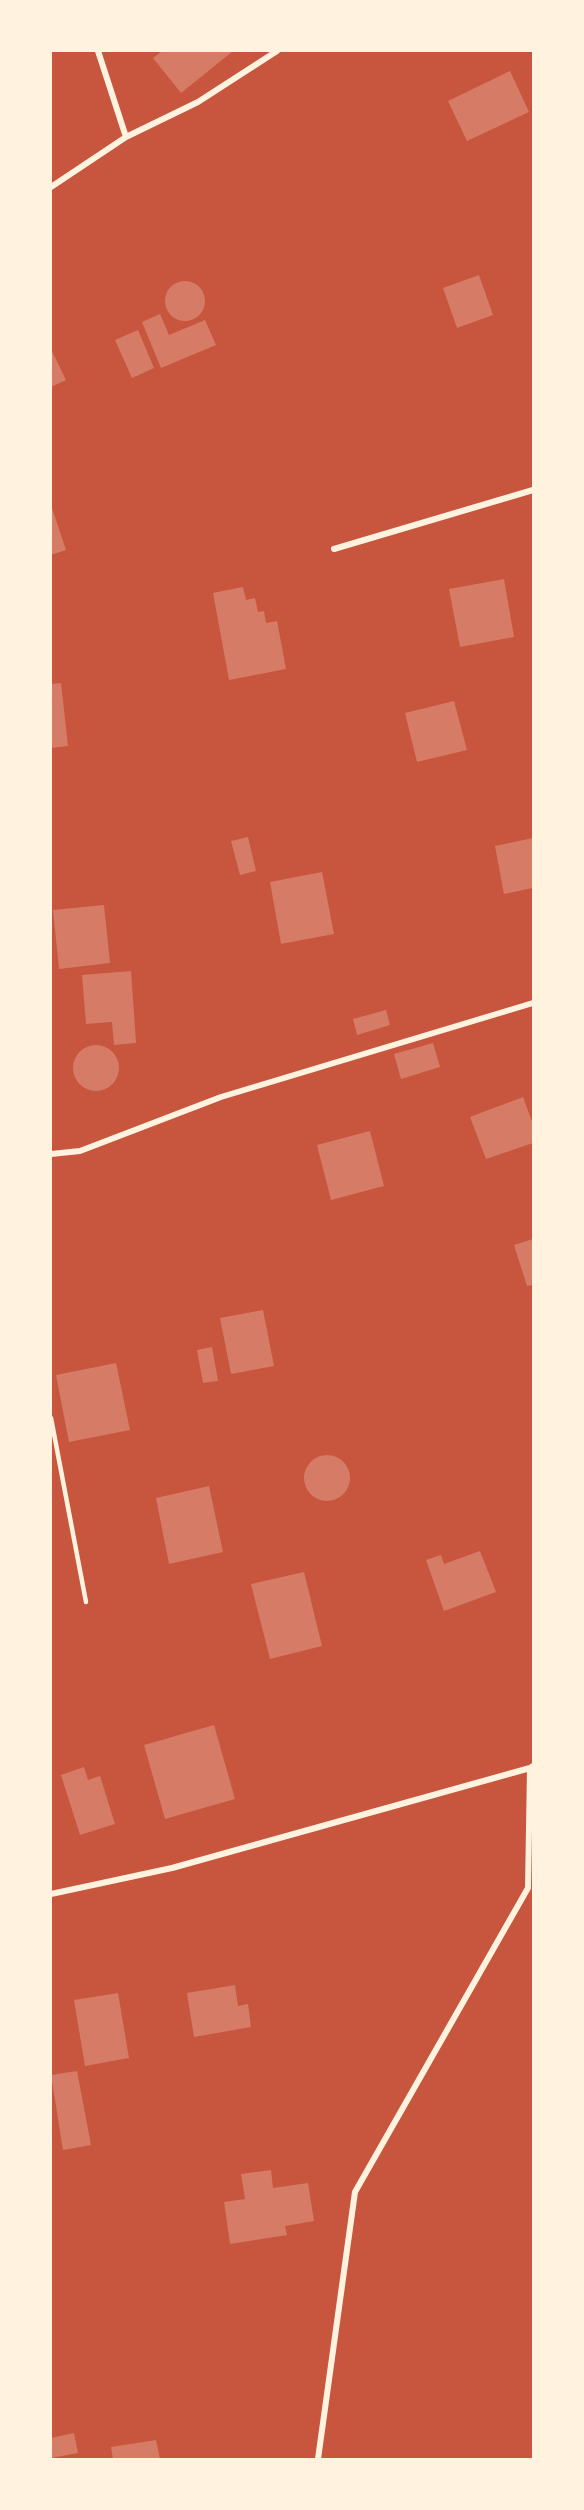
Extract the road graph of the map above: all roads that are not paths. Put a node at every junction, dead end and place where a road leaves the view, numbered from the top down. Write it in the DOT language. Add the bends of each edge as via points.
graph roads {
  1 [pos="98,51"];
  2 [pos="277,51"];
  3 [pos="126,137"];
  4 [pos="51,187"];
  5 [pos="533,490"];
  6 [pos="334,549"];
  7 [pos="533,1003"];
  8 [pos="51,1154"];
  9 [pos="51,1418"];
  10 [pos="86,1602"];
  11 [pos="531,1767"];
  12 [pos="528,1888"];
  13 [pos="51,1894"];
  14 [pos="533,1898"];
  15 [pos="318,2459"];
  1 -- 3 [label="street"];
  2 -- 3 [label="street" via="198,102"];
  3 -- 4 [label="street"];
  5 -- 6 [label="street"];
  7 -- 8 [label="street" via="221,1097 80,1151"];
  9 -- 10 [label="lane"];
  11 -- 12 [label="street"];
  11 -- 13 [label="street" via="172,1868"];
  12 -- 14 [label="street"];
  12 -- 15 [label="street" via="355,2192"];
}
